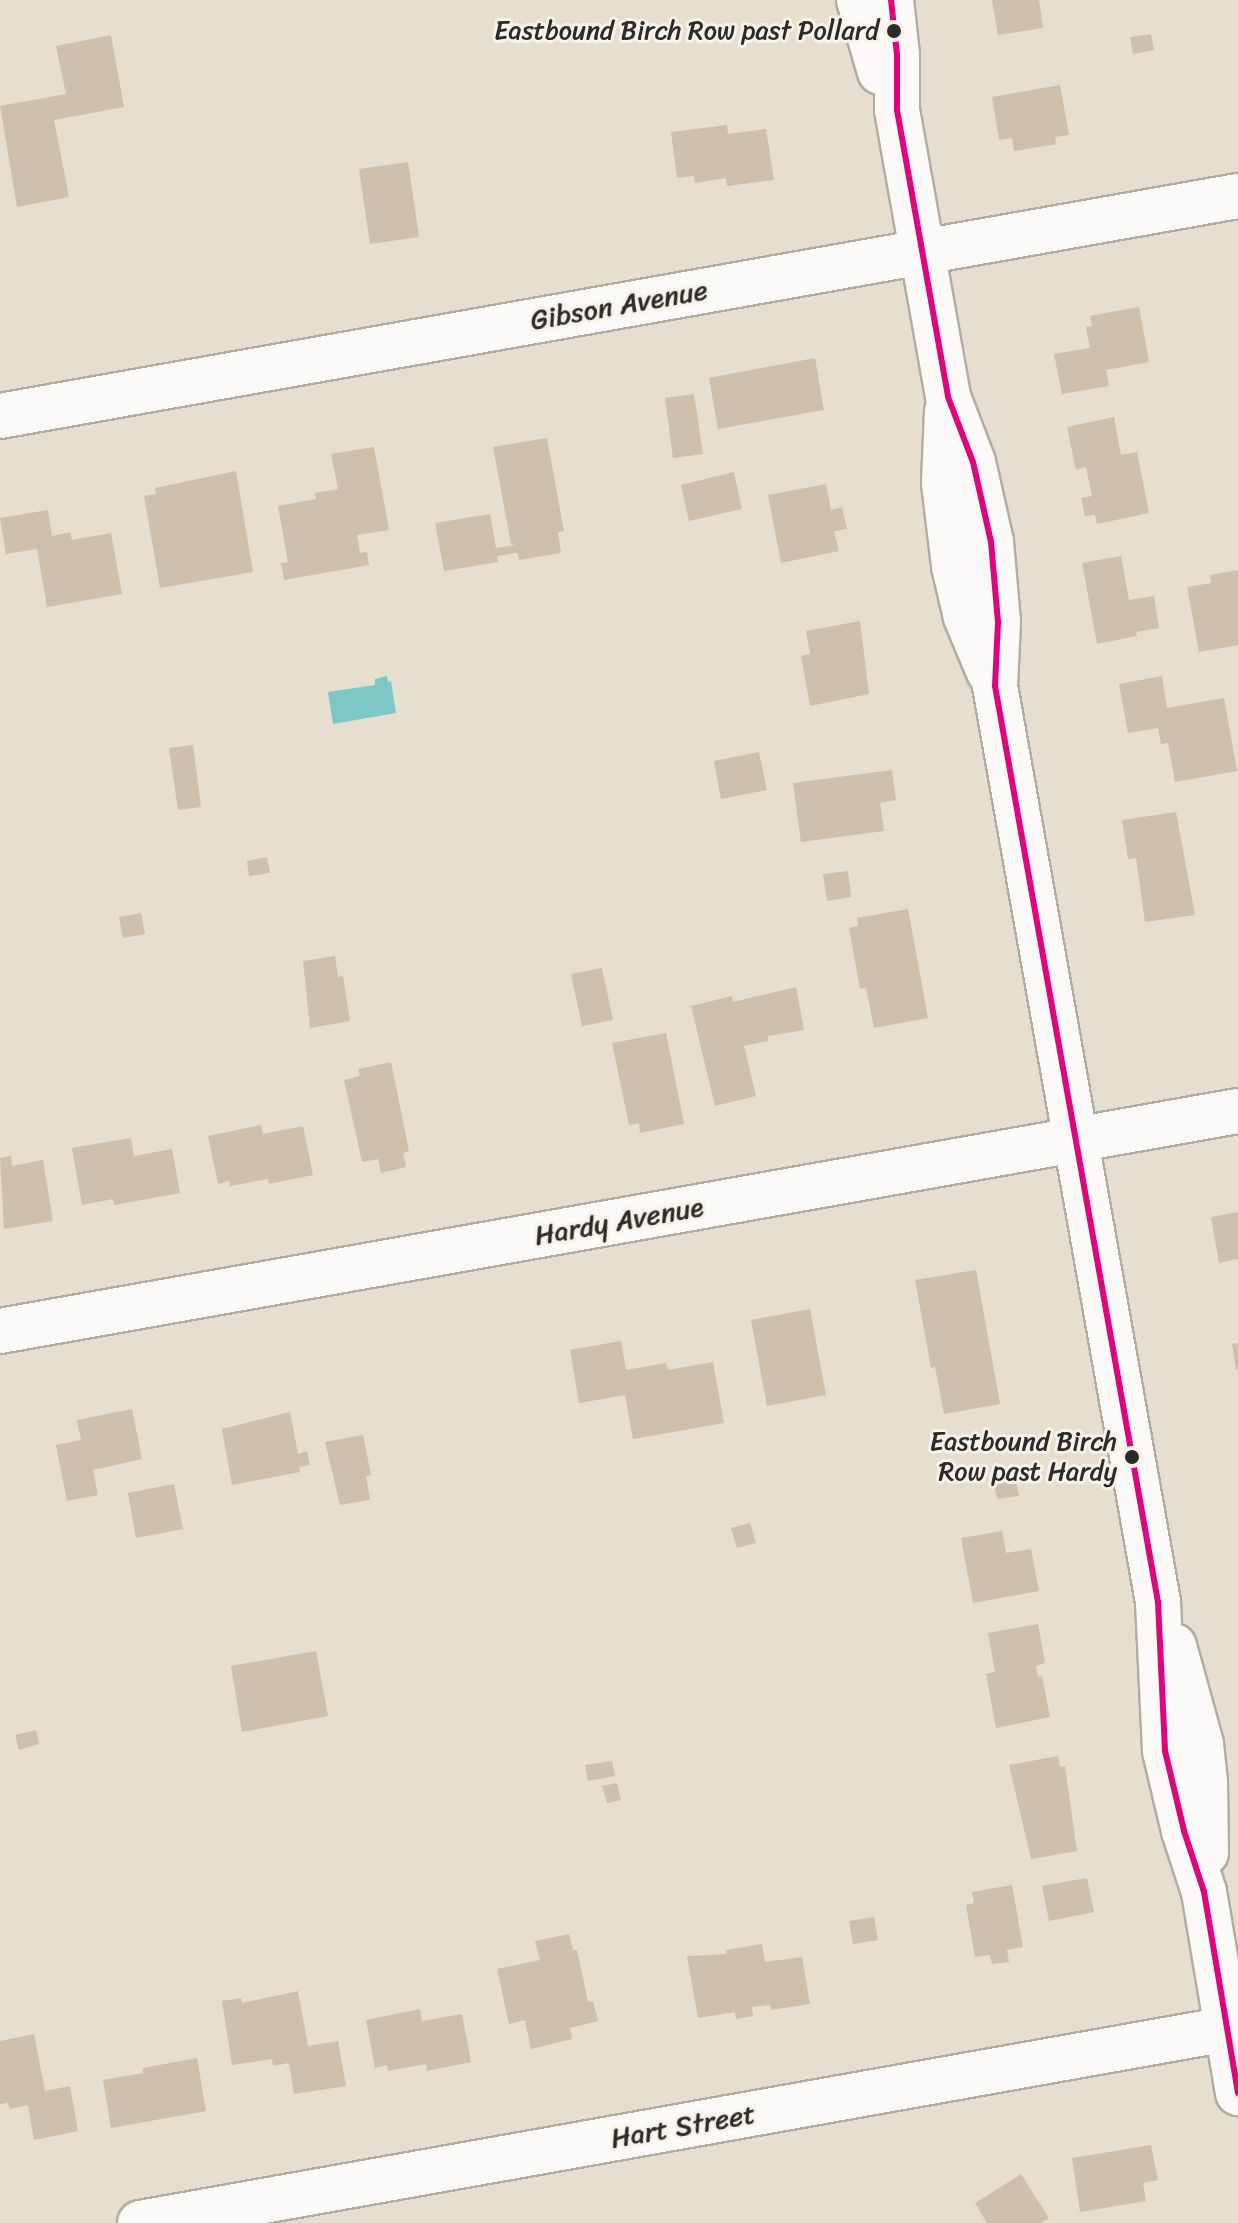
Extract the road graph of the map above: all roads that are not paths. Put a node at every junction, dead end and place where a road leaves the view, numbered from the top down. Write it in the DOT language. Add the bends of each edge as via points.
graph roads {
  1 [pos="859,0"];
  2 [pos="891,0"];
  3 [pos="897,110"];
  4 [pos="1238,196"];
  5 [pos="923,252"];
  6 [pos="0,416"];
  7 [pos="1238,1111"];
  8 [pos="1077,1139"];
  9 [pos="0,1331"];
  10 [pos="1227,2029"];
  11 [pos="1238,2093"];
  12 [pos="140,2223"];
  1 -- 3 [label="street" via="876,63"];
  2 -- 3 [label="street"];
  3 -- 5 [label="street"];
  4 -- 5 [label="street, Gibson Avenue"];
  5 -- 6 [label="street, Gibson Avenue"];
  5 -- 8 [label="street" via="948,397 944,483 954,566 966,617 995,686"];
  7 -- 8 [label="street, Hardy Avenue"];
  8 -- 9 [label="street, Hardy Avenue"];
  8 -- 10 [label="street" via="1158,1602 1201,1744 1207,1830 1204,1892"];
  10 -- 11 [label="street"];
  10 -- 12 [label="street, Hart Street"];
}
